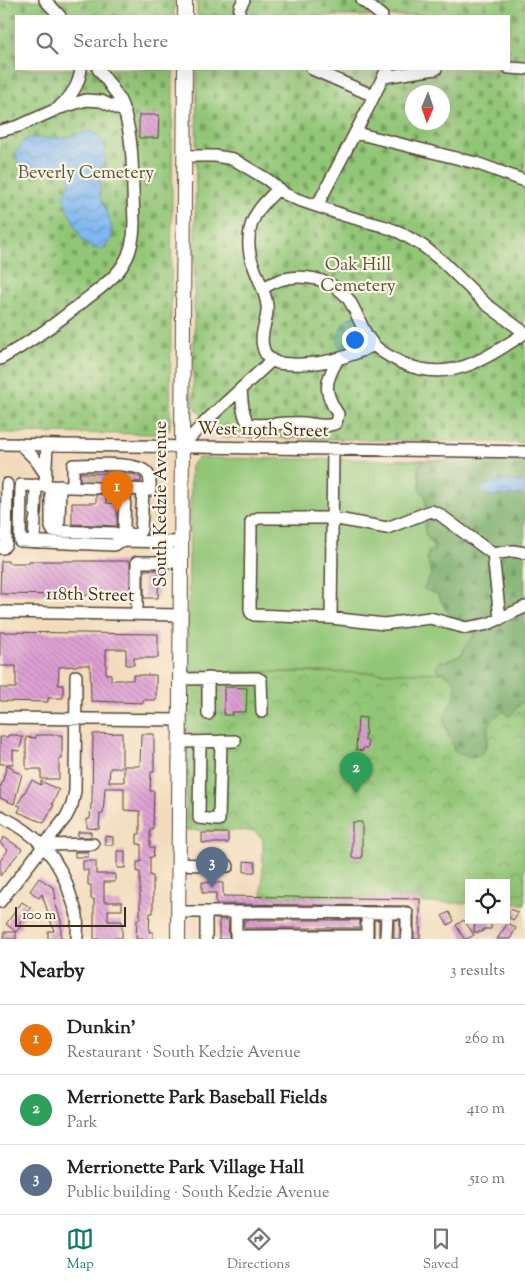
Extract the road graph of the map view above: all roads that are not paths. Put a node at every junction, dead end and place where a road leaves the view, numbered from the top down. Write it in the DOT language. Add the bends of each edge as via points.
graph roads {
  1 [pos="45,0"];
  2 [pos="59,0"];
  3 [pos="185,0"];
  4 [pos="244,0"];
  5 [pos="362,0"];
  6 [pos="60,15"];
  7 [pos="61,15"];
  8 [pos="185,15"];
  9 [pos="239,15"];
  10 [pos="381,15"];
  11 [pos="510,68"];
  12 [pos="525,69"];
  13 [pos="81,70"];
  14 [pos="99,70"];
  15 [pos="185,70"];
  16 [pos="314,70"];
  17 [pos="423,70"];
  18 [pos="385,73"];
  19 [pos="374,96"];
  20 [pos="57,109"];
  21 [pos="125,112"];
  22 [pos="0,131"];
  23 [pos="356,132"];
  24 [pos="184,156"];
  25 [pos="525,181"];
  26 [pos="278,189"];
  27 [pos="317,206"];
  28 [pos="263,289"];
  29 [pos="525,333"];
  30 [pos="374,345"];
  31 [pos="0,358"];
  32 [pos="271,360"];
  33 [pos="337,361"];
  34 [pos="241,388"];
  35 [pos="0,444"];
  36 [pos="20,444"];
  37 [pos="47,445"];
  38 [pos="181,447"];
  39 [pos="333,449"];
  40 [pos="525,452"];
  41 [pos="102,480"];
  42 [pos="128,481"];
  43 [pos="4,484"];
  44 [pos="47,484"];
  45 [pos="21,485"];
  46 [pos="73,487"];
  47 [pos="146,490"];
  48 [pos="332,518"];
  49 [pos="56,526"];
  50 [pos="120,541"];
  51 [pos="153,541"];
  52 [pos="38,542"];
  53 [pos="180,542"];
  54 [pos="0,548"];
  55 [pos="525,553"];
  56 [pos="493,554"];
  57 [pos="180,561"];
  58 [pos="525,607"];
  59 [pos="0,612"];
  60 [pos="137,614"];
  61 [pos="180,615"];
  62 [pos="331,618"];
  63 [pos="500,619"];
  64 [pos="76,676"];
  65 [pos="208,678"];
  66 [pos="179,679"];
  67 [pos="262,712"];
  68 [pos="208,714"];
  69 [pos="0,718"];
  70 [pos="76,719"];
  71 [pos="179,720"];
  72 [pos="234,740"];
  73 [pos="221,741"];
  74 [pos="179,742"];
  75 [pos="200,742"];
  76 [pos="0,816"];
  77 [pos="94,844"];
  78 [pos="44,845"];
  79 [pos="178,864"];
  80 [pos="228,866"];
  81 [pos="0,902"];
  82 [pos="178,912"];
  83 [pos="206,912"];
  84 [pos="236,912"];
  85 [pos="367,913"];
  86 [pos="387,913"];
  87 [pos="367,938"];
  88 [pos="77,939"];
  89 [pos="178,939"];
  90 [pos="206,939"];
  91 [pos="386,939"];
  92 [pos="407,939"];
  1 -- 6 [label="street"];
  2 -- 7 [label="street"];
  3 -- 8 [label="main road"];
  4 -- 9 [label="street"];
  5 -- 10 [label="street"];
  11 -- 12 [label="street"];
  13 -- 20 [label="street" via="74,91"];
  14 -- 21 [label="street"];
  15 -- 24 [label="main road, South Kedzie Avenue"];
  16 -- 19 [label="street"];
  17 -- 18 [label="street"];
  18 -- 19 [label="street"];
  19 -- 23 [label="street"];
  20 -- 21 [label="street" via="94,100"];
  20 -- 22 [label="street"];
  21 -- 31 [label="street" via="131,158 134,235 121,268 95,293 36,338"];
  23 -- 25 [label="street" via="476,163"];
  23 -- 27 [label="street"];
  24 -- 26 [label="street" via="233,159"];
  24 -- 38 [label="main road, South Kedzie Avenue"];
  26 -- 27 [label="street"];
  26 -- 28 [label="street" via="260,208 251,226 251,259"];
  27 -- 29 [label="street" via="399,232 423,246 486,304"];
  28 -- 30 [label="street" via="270,283 290,277 312,279 332,286 348,299"];
  28 -- 32 [label="street" via="267,311 263,348"];
  29 -- 30 [label="street" via="474,364 444,371 413,368"];
  30 -- 33 [label="street"];
  32 -- 33 [label="street" via="284,364"];
  32 -- 34 [label="street"];
  33 -- 34 [label="street" via="327,387 327,397 338,414 333,425 302,422 249,424 244,414"];
  34 -- 38 [label="street"];
  35 -- 36 [label="street, West 119th Street"];
  36 -- 37 [label="street, West 119th Street"];
  36 -- 44 [label="street" via="35,459"];
  37 -- 38 [label="street, West 119th Street"];
  37 -- 44 [label="street"];
  38 -- 39 [label="street, West 119th Street"];
  38 -- 53 [label="main road, South Kedzie Avenue"];
  39 -- 40 [label="street, West 119th Street"];
  39 -- 48 [label="street"];
  41 -- 42 [label="street"];
  41 -- 42 [label="street"];
  41 -- 46 [label="street"];
  41 -- 46 [label="street" via="73,465"];
  42 -- 47 [label="street"];
  42 -- 47 [label="street" via="142,469 150,476"];
  42 -- 47 [label="street" via="124,529 128,534 141,530"];
  43 -- 45 [label="street"];
  43 -- 54 [label="street" via="6,544"];
  44 -- 45 [label="street"];
  44 -- 46 [label="street"];
  44 -- 49 [label="street" via="51,527"];
  44 -- 52 [label="street" via="35,516"];
  45 -- 52 [label="street" via="20,541"];
  47 -- 51 [label="street"];
  48 -- 56 [label="street" via="387,528 431,510"];
  48 -- 62 [label="street"];
  48 -- 62 [label="street" via="258,518 251,526 251,613"];
  49 -- 50 [label="street" via="115,533"];
  49 -- 52 [label="street"];
  50 -- 51 [label="street"];
  50 -- 52 [label="street" via="114,546"];
  51 -- 53 [label="street"];
  51 -- 57 [label="street"];
  53 -- 57 [label="main road, South Kedzie Avenue"];
  55 -- 56 [label="street"];
  56 -- 63 [label="street"];
  57 -- 60 [label="street" via="137,562"];
  57 -- 61 [label="main road, South Kedzie Avenue"];
  58 -- 63 [label="street"];
  59 -- 60 [label="street, 118th Street"];
  60 -- 61 [label="street, 118th Street"];
  61 -- 66 [label="main road, South Kedzie Avenue"];
  62 -- 63 [label="street" via="384,624 430,618 466,628"];
  64 -- 70 [label="street"];
  65 -- 66 [label="street"];
  65 -- 67 [label="street" via="261,680"];
  65 -- 68 [label="street"];
  66 -- 71 [label="main road, South Kedzie Avenue"];
  69 -- 70 [label="street"];
  70 -- 71 [label="street"];
  70 -- 78 [label="street" via="72,804"];
  71 -- 74 [label="main road, South Kedzie Avenue"];
  72 -- 73 [label="street"];
  73 -- 75 [label="street"];
  73 -- 75 [label="street" via="220,820 199,818"];
  74 -- 75 [label="street"];
  74 -- 79 [label="main road, South Kedzie Avenue"];
  76 -- 78 [label="street" via="14,822"];
  77 -- 78 [label="street"];
  78 -- 81 [label="street"];
  78 -- 88 [label="street" via="68,886 77,916"];
  79 -- 80 [label="street"];
  79 -- 82 [label="main road, South Kedzie Avenue"];
  82 -- 83 [label="street"];
  82 -- 89 [label="main road, South Kedzie Avenue"];
  83 -- 84 [label="street"];
  83 -- 90 [label="street"];
  84 -- 85 [label="street"];
  84 -- 87 [label="street" via="236,936"];
  85 -- 86 [label="street"];
  85 -- 87 [label="street"];
  86 -- 91 [label="street"];
  86 -- 92 [label="street" via="407,913"];
}
